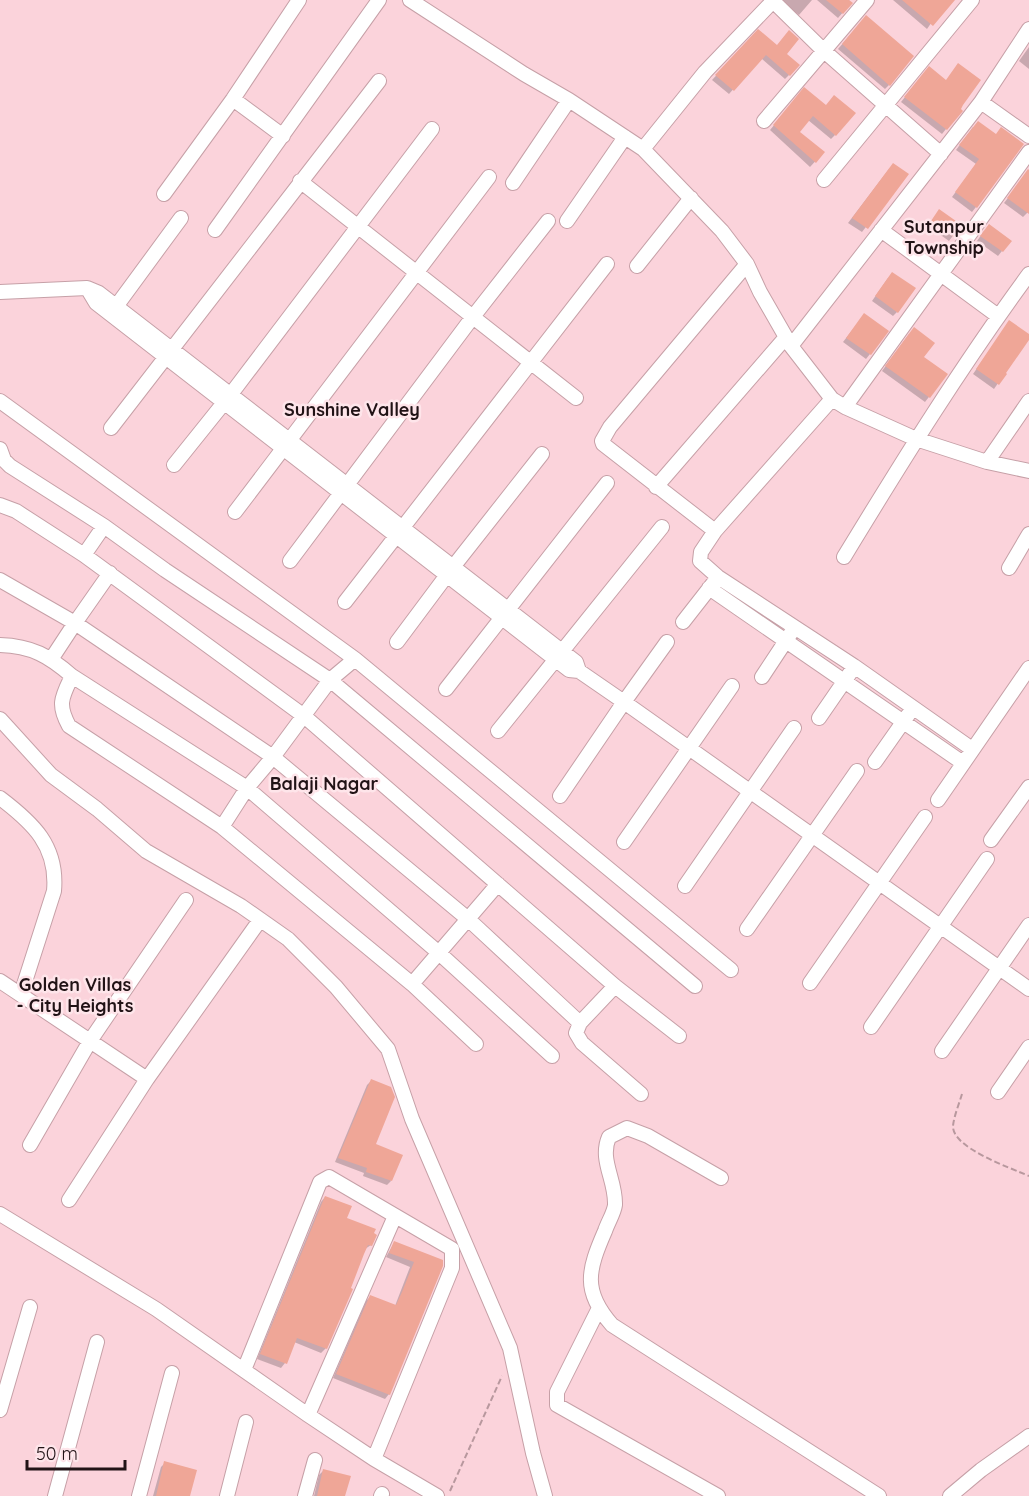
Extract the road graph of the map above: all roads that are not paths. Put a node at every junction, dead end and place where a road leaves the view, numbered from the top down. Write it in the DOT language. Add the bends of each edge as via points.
graph roads {
  1 [pos="299,0"];
  2 [pos="379,0"];
  3 [pos="410,0"];
  4 [pos="867,0"];
  5 [pos="972,0"];
  6 [pos="774,1"];
  7 [pos="1029,29"];
  8 [pos="823,50"];
  9 [pos="379,81"];
  10 [pos="233,99"];
  11 [pos="569,100"];
  12 [pos="981,102"];
  13 [pos="886,105"];
  14 [pos="764,121"];
  15 [pos="432,129"];
  16 [pos="283,136"];
  17 [pos="1029,136"];
  18 [pos="625,137"];
  19 [pos="643,149"];
  20 [pos="1029,152"];
  21 [pos="940,154"];
  22 [pos="489,177"];
  23 [pos="824,180"];
  24 [pos="300,181"];
  25 [pos="513,183"];
  26 [pos="164,194"];
  27 [pos="691,198"];
  28 [pos="181,218"];
  29 [pos="548,221"];
  30 [pos="567,221"];
  31 [pos="357,225"];
  32 [pos="215,230"];
  33 [pos="881,230"];
  34 [pos="607,264"];
  35 [pos="747,264"];
  36 [pos="637,266"];
  37 [pos="416,271"];
  38 [pos="941,273"];
  39 [pos="1029,274"];
  40 [pos="0,292"];
  41 [pos="114,309"];
  42 [pos="998,316"];
  43 [pos="472,318"];
  44 [pos="788,342"];
  45 [pos="169,352"];
  46 [pos="529,362"];
  47 [pos="228,398"];
  48 [pos="576,398"];
  49 [pos="832,399"];
  50 [pos="0,401"];
  51 [pos="1029,401"];
  52 [pos="845,407"];
  53 [pos="111,428"];
  54 [pos="916,438"];
  55 [pos="286,444"];
  56 [pos="0,449"];
  57 [pos="542,454"];
  58 [pos="987,462"];
  59 [pos="174,465"];
  60 [pos="1029,471"];
  61 [pos="607,483"];
  62 [pos="656,487"];
  63 [pos="343,488"];
  64 [pos="0,505"];
  65 [pos="235,512"];
  66 [pos="104,526"];
  67 [pos="662,527"];
  68 [pos="715,531"];
  69 [pos="399,532"];
  70 [pos="1029,534"];
  71 [pos="84,555"];
  72 [pos="844,556"];
  73 [pos="290,561"];
  74 [pos="1008,568"];
  75 [pos="450,571"];
  76 [pos="110,573"];
  77 [pos="0,580"];
  78 [pos="714,583"];
  79 [pos="345,603"];
  80 [pos="506,614"];
  81 [pos="683,622"];
  82 [pos="75,623"];
  83 [pos="796,627"];
  84 [pos="787,640"];
  85 [pos="397,642"];
  86 [pos="667,642"];
  87 [pos="0,645"];
  88 [pos="559,656"];
  89 [pos="52,658"];
  90 [pos="355,659"];
  91 [pos="855,666"];
  92 [pos="1029,668"];
  93 [pos="72,676"];
  94 [pos="762,677"];
  95 [pos="330,680"];
  96 [pos="845,680"];
  97 [pos="732,686"];
  98 [pos="1023,688"];
  99 [pos="446,689"];
  100 [pos="624,702"];
  101 [pos="912,708"];
  102 [pos="304,716"];
  103 [pos="819,718"];
  104 [pos="0,719"];
  105 [pos="903,722"];
  106 [pos="794,728"];
  107 [pos="498,731"];
  108 [pos="690,749"];
  109 [pos="972,749"];
  110 [pos="273,757"];
  111 [pos="875,762"];
  112 [pos="963,763"];
  113 [pos="857,771"];
  114 [pos="1029,787"];
  115 [pos="247,788"];
  116 [pos="752,792"];
  117 [pos="560,796"];
  118 [pos="0,798"];
  119 [pos="938,800"];
  120 [pos="925,817"];
  121 [pos="222,827"];
  122 [pos="813,836"];
  123 [pos="991,840"];
  124 [pos="624,842"];
  125 [pos="987,859"];
  126 [pos="880,883"];
  127 [pos="498,884"];
  128 [pos="686,886"];
  129 [pos="186,900"];
  130 [pos="468,919"];
  131 [pos="260,920"];
  132 [pos="1029,925"];
  133 [pos="940,926"];
  134 [pos="747,929"];
  135 [pos="440,953"];
  136 [pos="1000,968"];
  137 [pos="731,970"];
  138 [pos="0,981"];
  139 [pos="810,983"];
  140 [pos="412,984"];
  141 [pos="615,986"];
  142 [pos="695,986"];
  143 [pos="1029,989"];
  144 [pos="21,994"];
  145 [pos="580,1023"];
  146 [pos="871,1027"];
  147 [pos="679,1036"];
  148 [pos="90,1041"];
  149 [pos="476,1044"];
  150 [pos="1029,1047"];
  151 [pos="942,1051"];
  152 [pos="552,1056"];
  153 [pos="147,1079"];
  154 [pos="998,1092"];
  155 [pos="641,1094"];
  156 [pos="30,1145"];
  157 [pos="721,1178"];
  158 [pos="69,1200"];
  159 [pos="0,1214"];
  160 [pos="395,1216"];
  161 [pos="30,1307"];
  162 [pos="598,1310"];
  163 [pos="96,1342"];
  164 [pos="244,1370"];
  165 [pos="172,1372"];
  166 [pos="0,1410"];
  167 [pos="308,1415"];
  168 [pos="246,1422"];
  169 [pos="1029,1436"];
  170 [pos="374,1459"];
  171 [pos="315,1460"];
  172 [pos="55,1496"];
  173 [pos="139,1496"];
  174 [pos="227,1496"];
  175 [pos="305,1496"];
  176 [pos="437,1496"];
  177 [pos="545,1496"];
  178 [pos="718,1496"];
  179 [pos="879,1496"];
  180 [pos="950,1496"];
  1 -- 10 [label="street"];
  2 -- 16 [label="street"];
  3 -- 11 [label="street"];
  4 -- 8 [label="street"];
  5 -- 13 [label="street"];
  6 -- 8 [label="street"];
  6 -- 19 [label="street" via="705,72"];
  7 -- 12 [label="street"];
  8 -- 13 [label="street"];
  8 -- 14 [label="street"];
  9 -- 24 [label="street"];
  10 -- 16 [label="street"];
  10 -- 26 [label="street"];
  11 -- 18 [label="street"];
  11 -- 25 [label="street"];
  12 -- 17 [label="street"];
  12 -- 21 [label="street"];
  13 -- 21 [label="street"];
  13 -- 23 [label="street"];
  15 -- 31 [label="street"];
  16 -- 32 [label="street"];
  18 -- 19 [label="street"];
  18 -- 30 [label="street"];
  19 -- 27 [label="street"];
  20 -- 38 [label="street"];
  21 -- 33 [label="street"];
  22 -- 37 [label="street"];
  24 -- 31 [label="street"];
  24 -- 45 [label="street"];
  27 -- 35 [label="street"];
  27 -- 36 [label="street"];
  28 -- 41 [label="street"];
  29 -- 43 [label="street"];
  31 -- 37 [label="street"];
  31 -- 47 [label="street"];
  33 -- 38 [label="street"];
  33 -- 44 [label="street"];
  34 -- 46 [label="street"];
  35 -- 44 [label="street"];
  35 -- 62 [label="street" via="604,435 603,444"];
  37 -- 43 [label="street"];
  37 -- 55 [label="street"];
  38 -- 42 [label="street"];
  38 -- 52 [label="street"];
  39 -- 42 [label="street"];
  40 -- 41 [label="street" via="87,288 99,293"];
  41 -- 45 [label="street"];
  42 -- 54 [label="street"];
  43 -- 46 [label="street"];
  43 -- 63 [label="street"];
  44 -- 49 [label="street"];
  44 -- 62 [label="street"];
  45 -- 47 [label="street"];
  45 -- 53 [label="street"];
  46 -- 48 [label="street"];
  46 -- 69 [label="street"];
  47 -- 55 [label="street"];
  47 -- 59 [label="street"];
  49 -- 52 [label="street"];
  49 -- 68 [label="street"];
  50 -- 90 [label="street"];
  51 -- 58 [label="street"];
  52 -- 54 [label="street"];
  54 -- 58 [label="street"];
  54 -- 72 [label="street"];
  55 -- 63 [label="street"];
  55 -- 65 [label="street"];
  56 -- 66 [label="street" via="10,466"];
  57 -- 75 [label="street"];
  58 -- 60 [label="street"];
  61 -- 80 [label="street"];
  62 -- 68 [label="street"];
  63 -- 69 [label="street"];
  63 -- 73 [label="street"];
  64 -- 71 [label="street" via="16,511"];
  66 -- 71 [label="street"];
  66 -- 95 [label="street"];
  67 -- 88 [label="street"];
  68 -- 78 [label="street" via="701,552 700,561"];
  69 -- 75 [label="street"];
  69 -- 79 [label="street"];
  70 -- 74 [label="street"];
  71 -- 76 [label="street"];
  75 -- 80 [label="street"];
  75 -- 85 [label="street"];
  76 -- 82 [label="street"];
  76 -- 102 [label="street"];
  77 -- 82 [label="street"];
  78 -- 81 [label="street"];
  78 -- 83 [label="street"];
  78 -- 84 [label="street"];
  80 -- 88 [label="street"];
  80 -- 99 [label="street"];
  82 -- 89 [label="street"];
  82 -- 110 [label="street"];
  83 -- 84 [label="street"];
  83 -- 91 [label="street"];
  84 -- 94 [label="street"];
  84 -- 96 [label="street"];
  86 -- 100 [label="street"];
  87 -- 89 [label="street"];
  88 -- 100 [label="street" via="576,662 579,671"];
  88 -- 107 [label="street"];
  89 -- 93 [label="street"];
  90 -- 95 [label="street"];
  90 -- 137 [label="street"];
  91 -- 96 [label="street"];
  91 -- 101 [label="street"];
  92 -- 98 [label="street"];
  93 -- 115 [label="street"];
  93 -- 121 [label="street" via="61,704 69,726"];
  95 -- 102 [label="street"];
  95 -- 142 [label="street"];
  96 -- 103 [label="street"];
  96 -- 105 [label="street"];
  97 -- 108 [label="street"];
  98 -- 109 [label="street"];
  100 -- 108 [label="street"];
  100 -- 117 [label="street"];
  101 -- 105 [label="street"];
  101 -- 109 [label="street"];
  102 -- 110 [label="street"];
  102 -- 127 [label="street"];
  104 -- 131 [label="street" via="51,775 146,850"];
  105 -- 111 [label="street"];
  105 -- 112 [label="street"];
  106 -- 116 [label="street"];
  108 -- 116 [label="street"];
  108 -- 124 [label="street"];
  109 -- 112 [label="street"];
  110 -- 115 [label="street"];
  110 -- 130 [label="street"];
  112 -- 119 [label="street"];
  113 -- 122 [label="street"];
  114 -- 123 [label="street"];
  115 -- 121 [label="street"];
  115 -- 135 [label="street"];
  116 -- 122 [label="street"];
  116 -- 128 [label="street"];
  118 -- 144 [label="street" via="26,818 42,838 55,878"];
  120 -- 126 [label="street"];
  121 -- 140 [label="street"];
  122 -- 126 [label="street"];
  122 -- 134 [label="street"];
  125 -- 133 [label="street"];
  126 -- 133 [label="street"];
  126 -- 139 [label="street"];
  127 -- 130 [label="street"];
  127 -- 141 [label="street"];
  129 -- 148 [label="street"];
  130 -- 135 [label="street"];
  130 -- 145 [label="street"];
  131 -- 153 [label="street"];
  131 -- 177 [label="street" via="288,939 336,987 388,1049 412,1119 510,1348"];
  132 -- 136 [label="street"];
  133 -- 136 [label="street"];
  133 -- 146 [label="street"];
  135 -- 140 [label="street"];
  135 -- 152 [label="street"];
  136 -- 143 [label="street"];
  136 -- 151 [label="street"];
  138 -- 144 [label="street"];
  140 -- 149 [label="street"];
  141 -- 145 [label="street"];
  141 -- 147 [label="street"];
  144 -- 148 [label="street"];
  145 -- 155 [label="street" via="576,1033 582,1043"];
  148 -- 153 [label="street"];
  148 -- 156 [label="street"];
  150 -- 154 [label="street"];
  153 -- 158 [label="street"];
  157 -- 162 [label="street" via="627,1128 609,1137 604,1158 615,1188 615,1208 590,1274"];
  159 -- 164 [label="street" via="156,1309"];
  160 -- 164 [label="street" via="329,1177 320,1182"];
  160 -- 167 [label="street"];
  160 -- 170 [label="street" via="452,1249 452,1268"];
  161 -- 166 [label="street"];
  162 -- 178 [label="street" via="557,1392 557,1404"];
  162 -- 179 [label="street" via="612,1325"];
  163 -- 172 [label="street"];
  164 -- 167 [label="street"];
  165 -- 173 [label="street"];
  167 -- 170 [label="street"];
  168 -- 174 [label="street"];
  169 -- 180 [label="street"];
  170 -- 176 [label="street"];
  171 -- 175 [label="street"];
}
